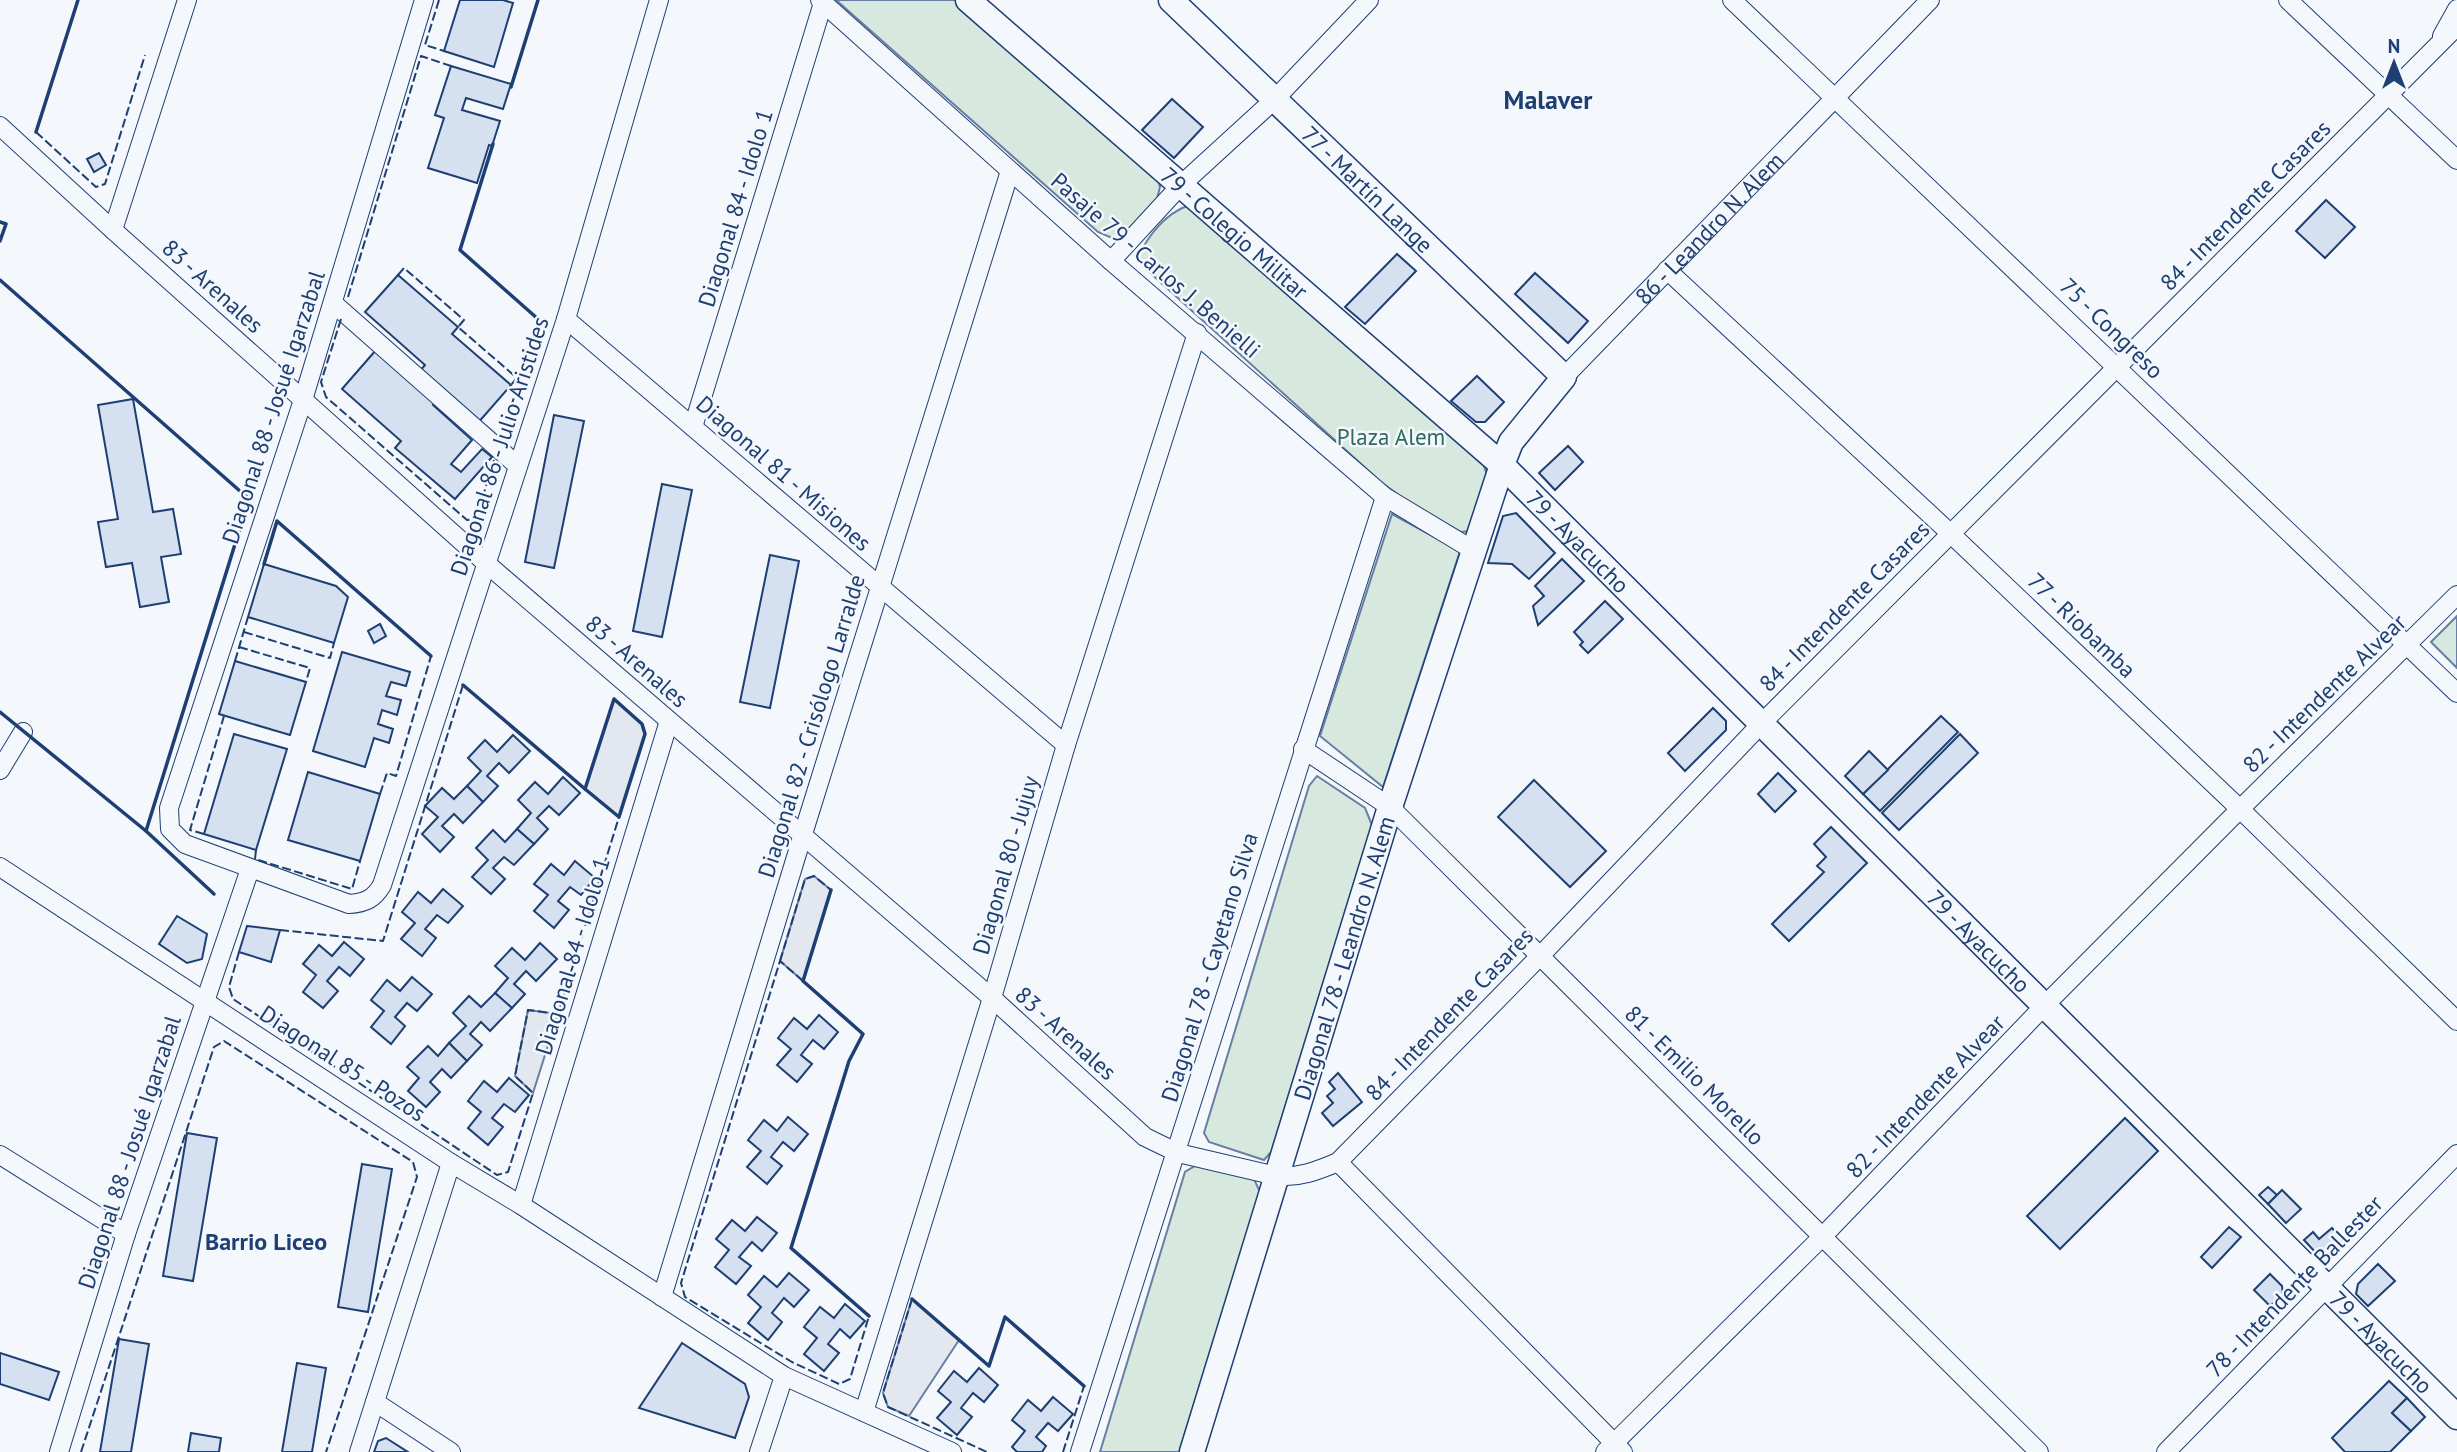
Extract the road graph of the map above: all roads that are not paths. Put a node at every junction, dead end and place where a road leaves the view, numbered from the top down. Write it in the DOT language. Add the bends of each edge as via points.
graph roads {
  1 [pos="187,0"];
  2 [pos="424,0"];
  3 [pos="659,0"];
  4 [pos="968,0"];
  5 [pos="1171,0"];
  6 [pos="1369,0"];
  7 [pos="1732,0"];
  8 [pos="1930,0"];
  9 [pos="2288,0"];
  10 [pos="822,2"];
  11 [pos="2457,9"];
  12 [pos="2457,26"];
  13 [pos="2457,35"];
  14 [pos="2438,46"];
  15 [pos="2388,96"];
  16 [pos="1836,97"];
  17 [pos="1275,100"];
  18 [pos="0,126"];
  19 [pos="2457,160"];
  20 [pos="1010,171"];
  21 [pos="1181,185"];
  22 [pos="113,230"];
  23 [pos="1111,261"];
  24 [pos="1667,270"];
  25 [pos="333,303"];
  26 [pos="566,319"];
  27 [pos="1197,333"];
  28 [pos="2118,368"];
  29 [pos="1564,377"];
  30 [pos="303,400"];
  31 [pos="694,427"];
  32 [pos="1502,465"];
  33 [pos="518,466"];
  34 [pos="1385,496"];
  35 [pos="1951,534"];
  36 [pos="1474,550"];
  37 [pos="487,564"];
  38 [pos="880,588"];
  39 [pos="2457,595"];
  40 [pos="2408,645"];
  41 [pos="2457,693"];
  42 [pos="670,721"];
  43 [pos="1762,723"];
  44 [pos="23,732"];
  45 [pos="1066,745"];
  46 [pos="1303,749"];
  47 [pos="0,770"];
  48 [pos="1390,807"];
  49 [pos="2240,809"];
  50 [pos="803,834"];
  51 [pos="0,867"];
  52 [pos="250,869"];
  53 [pos="1541,955"];
  54 [pos="992,998"];
  55 [pos="205,1002"];
  56 [pos="2045,1005"];
  57 [pos="2457,1021"];
  58 [pos="1178,1153"];
  59 [pos="0,1154"];
  60 [pos="2457,1154"];
  61 [pos="450,1163"];
  62 [pos="1338,1163"];
  63 [pos="1276,1176"];
  64 [pos="521,1205"];
  65 [pos="126,1234"];
  66 [pos="1823,1236"];
  67 [pos="2328,1286"];
  68 [pos="662,1297"];
  69 [pos="784,1376"];
  70 [pos="375,1402"];
  71 [pos="864,1412"];
  72 [pos="2457,1417"];
  73 [pos="1614,1449"];
  74 [pos="59,1452"];
  75 [pos="359,1452"];
  76 [pos="451,1452"];
  77 [pos="759,1452"];
  78 [pos="952,1452"];
  79 [pos="1080,1452"];
  80 [pos="1192,1452"];
  81 [pos="2039,1452"];
  82 [pos="2166,1452"];
  1 -- 22 [label="street"];
  2 -- 25 [label="street, Diagonal 88 - Josué Igarzabal"];
  3 -- 26 [label="street, Diagonal 86 - Julio Aristides"];
  4 -- 21 [label="street, 79 - Colegio Militar"];
  5 -- 17 [label="street, 77 - Martín Lange"];
  6 -- 17 [label="street"];
  7 -- 16 [label="street, 75 - Congreso"];
  8 -- 16 [label="street, 86 - Leandro N. Alem"];
  9 -- 15 [label="street"];
  10 -- 20 [label="street, Pasaje 79 - Carlos J. Benielli"];
  10 -- 31 [label="street, Diagonal 84 - Idolo 1"];
  11 -- 14 [label="street, 84 - Intendente Casares"];
  12 -- 14 [label="street, 84 - Intendente Casares"];
  13 -- 14 [label="street, 84 - Intendente Casares"];
  14 -- 15 [label="street, 84 - Intendente Casares"];
  15 -- 19 [label="street"];
  15 -- 28 [label="street, 84 - Intendente Casares"];
  16 -- 24 [label="street, 86 - Leandro N. Alem"];
  16 -- 28 [label="street, 75 - Congreso"];
  17 -- 21 [label="street"];
  17 -- 29 [label="street, 77 - Martín Lange"];
  18 -- 22 [label="street, 83 - Arenales"];
  20 -- 23 [label="street, Pasaje 79 - Carlos J. Benielli"];
  20 -- 38 [label="street, Diagonal 82 - Crisólogo Larralde"];
  21 -- 23 [label="street"];
  21 -- 32 [label="street, 79 - Colegio Militar"];
  22 -- 30 [label="street, 83 - Arenales"];
  23 -- 27 [label="street, Pasaje 79 - Carlos J. Benielli"];
  24 -- 29 [label="street, 86 - Leandro N. Alem"];
  24 -- 35 [label="street, 77 - Riobamba"];
  25 -- 30 [label="street, Diagonal 88 - Josué Igarzabal"];
  25 -- 33 [label="street"];
  26 -- 31 [label="street, Diagonal 81 - Misiones"];
  26 -- 33 [label="street, Diagonal 86 - Julio Aristides"];
  27 -- 34 [label="street, Pasaje 79 - Carlos J. Benielli"];
  27 -- 45 [label="street, Diagonal 80 - Jujuy"];
  28 -- 35 [label="street, 84 - Intendente Casares"];
  28 -- 40 [label="street, 75 - Congreso"];
  29 -- 32 [label="street, 86 - Leandro N. Alem" via="1511,442"];
  30 -- 37 [label="street, 83 - Arenales"];
  30 -- 52 [label="street, Diagonal 88 - Josué Igarzabal" via="169,808 170,828 185,844"];
  31 -- 38 [label="street, Diagonal 81 - Misiones"];
  32 -- 36 [label="street, Diagonal 78 - Leandro N. Alem"];
  32 -- 43 [label="street, 79 - Ayacucho"];
  33 -- 37 [label="street, Diagonal 86 - Julio Aristides"];
  34 -- 36 [label="street, Pasaje 79 - Carlos J. Benielli"];
  34 -- 46 [label="street, Diagonal 78 - Cayetano Silva"];
  35 -- 43 [label="street, 84 - Intendente Casares"];
  35 -- 49 [label="street, 77 - Riobamba"];
  36 -- 48 [label="street, Diagonal 78 - Leandro N. Alem"];
  37 -- 42 [label="street, 83 - Arenales"];
  37 -- 52 [label="street, Diagonal 86 - Julio Aristides" via="377,893 370,900 349,904"];
  38 -- 45 [label="street, Diagonal 81 - Misiones"];
  38 -- 50 [label="street, Diagonal 82 - Crisólogo Larralde"];
  39 -- 40 [label="street, 82 - Intendente Alvear"];
  40 -- 41 [label="street, 75 - Congreso"];
  40 -- 49 [label="street, 82 - Intendente Alvear"];
  42 -- 50 [label="street, 83 - Arenales"];
  42 -- 64 [label="street, Diagonal 84 - Idolo 1"];
  43 -- 53 [label="street, 84 - Intendente Casares"];
  43 -- 56 [label="street, 79 - Ayacucho"];
  44 -- 47 [label="street"];
  45 -- 54 [label="street, Diagonal 80 - Jujuy"];
  46 -- 48 [label="street, 81 - Emilio Morello"];
  46 -- 58 [label="street, Diagonal 78 - Cayetano Silva"];
  48 -- 53 [label="street, 81 - Emilio Morello"];
  48 -- 63 [label="street, Diagonal 78 - Leandro N. Alem"];
  49 -- 56 [label="street, 82 - Intendente Alvear"];
  49 -- 57 [label="street, 77 - Riobamba"];
  50 -- 54 [label="street, 83 - Arenales"];
  50 -- 68 [label="street, Diagonal 82 - Crisólogo Larralde"];
  51 -- 55 [label="street, Diagonal 85 - Pozos"];
  52 -- 55 [label="street, Diagonal 88 - Josué Igarzabal"];
  53 -- 62 [label="street, 84 - Intendente Casares"];
  53 -- 66 [label="street, 81 - Emilio Morello"];
  54 -- 58 [label="street, 83 - Arenales" via="1145,1137"];
  54 -- 71 [label="street, Diagonal 80 - Jujuy"];
  55 -- 61 [label="street, Diagonal 85 - Pozos"];
  55 -- 65 [label="street, Diagonal 88 - Josué Igarzabal"];
  56 -- 66 [label="street, 82 - Intendente Alvear"];
  56 -- 67 [label="street, 79 - Ayacucho"];
  58 -- 63 [label="street, 83 - Arenales"];
  58 -- 79 [label="street, Diagonal 78 - Cayetano Silva"];
  59 -- 65 [label="street"];
  60 -- 67 [label="street, 78 - Intendente Ballester"];
  61 -- 64 [label="street, Diagonal 85 - Pozos"];
  61 -- 70 [label="street"];
  62 -- 63 [label="street, 84 - Intendente Casares" via="1310,1174"];
  62 -- 73 [label="street"];
  63 -- 80 [label="street, Diagonal 78 - Leandro N. Alem"];
  64 -- 68 [label="street, Diagonal 85 - Pozos"];
  65 -- 74 [label="street, Diagonal 88 - Josué Igarzabal"];
  66 -- 73 [label="street, 82 - Intendente Alvear"];
  66 -- 81 [label="street, 81 - Emilio Morello"];
  67 -- 72 [label="street, 79 - Ayacucho"];
  67 -- 82 [label="street, 78 - Intendente Ballester"];
  68 -- 69 [label="street, Diagonal 85 - Pozos"];
  69 -- 71 [label="street, Diagonal 85 - Pozos"];
  69 -- 77 [label="street"];
  70 -- 75 [label="street"];
  70 -- 76 [label="street"];
  71 -- 78 [label="street, Diagonal 85 - Pozos"];
}
